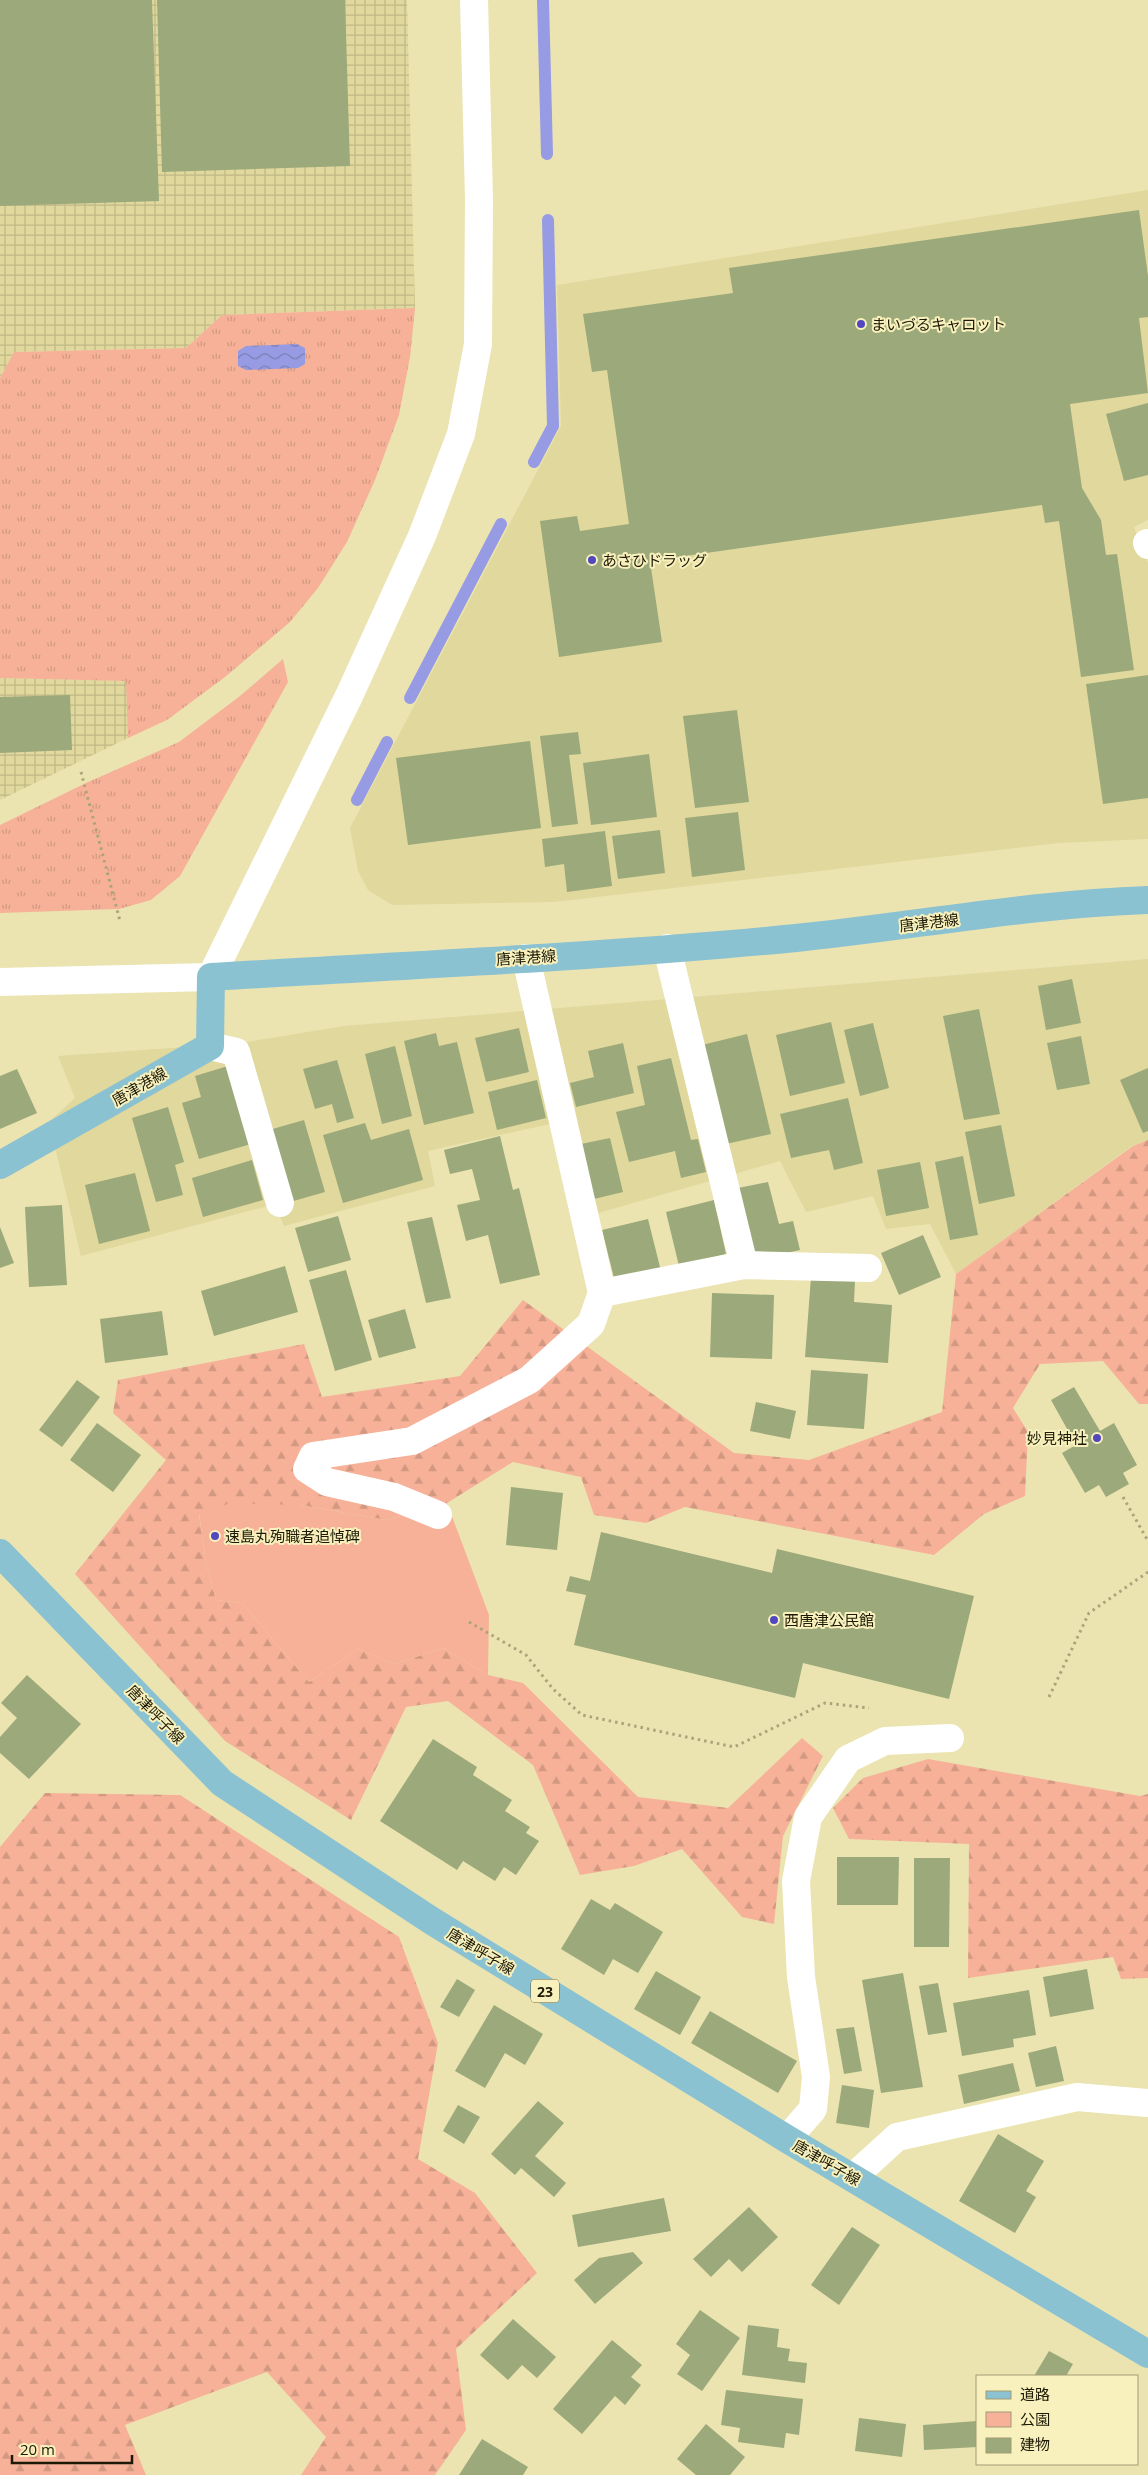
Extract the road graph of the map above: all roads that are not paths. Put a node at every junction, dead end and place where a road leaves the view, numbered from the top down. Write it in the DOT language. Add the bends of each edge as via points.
graph roads {
  1 [pos="474,0"];
  2 [pos="1148,900"];
  3 [pos="667,948"];
  4 [pos="526,958"];
  5 [pos="212,977"];
  6 [pos="0,982"];
  7 [pos="210,1046"];
  8 [pos="0,1166"];
  9 [pos="280,1203"];
  10 [pos="744,1265"];
  11 [pos="868,1268"];
  12 [pos="602,1293"];
  13 [pos="438,1515"];
  14 [pos="0,1553"];
  15 [pos="950,1738"];
  16 [pos="1148,2103"];
  17 [pos="787,2139"];
  18 [pos="853,2177"];
  19 [pos="1148,2354"];
  1 -- 5 [label="street" via="479,199 478,344 461,434 422,536 349,696"];
  2 -- 3 [label="main road, 唐津港線" via="1089,902 796,938"];
  3 -- 4 [label="main road, 唐津港線"];
  3 -- 10 [label="street"];
  4 -- 5 [label="main road, 唐津港線"];
  4 -- 12 [label="street"];
  5 -- 6 [label="street"];
  5 -- 7 [label="main road"];
  7 -- 8 [label="main road, 唐津港線"];
  7 -- 9 [label="street" via="236,1052"];
  10 -- 11 [label="street"];
  10 -- 12 [label="street"];
  12 -- 13 [label="street" via="591,1324 529,1380 412,1442 313,1456 307,1469 326,1482 394,1497"];
  14 -- 17 [label="main road, 唐津呼子線 / 23" via="222,1783 432,1921"];
  15 -- 17 [label="street" via="885,1741 848,1759 808,1817 796,1881 801,1977 816,2077 813,2109"];
  16 -- 18 [label="street" via="1077,2097 897,2137"];
  17 -- 18 [label="main road, 唐津呼子線 / 23"];
  18 -- 19 [label="main road, 唐津呼子線 / 23"];
}
